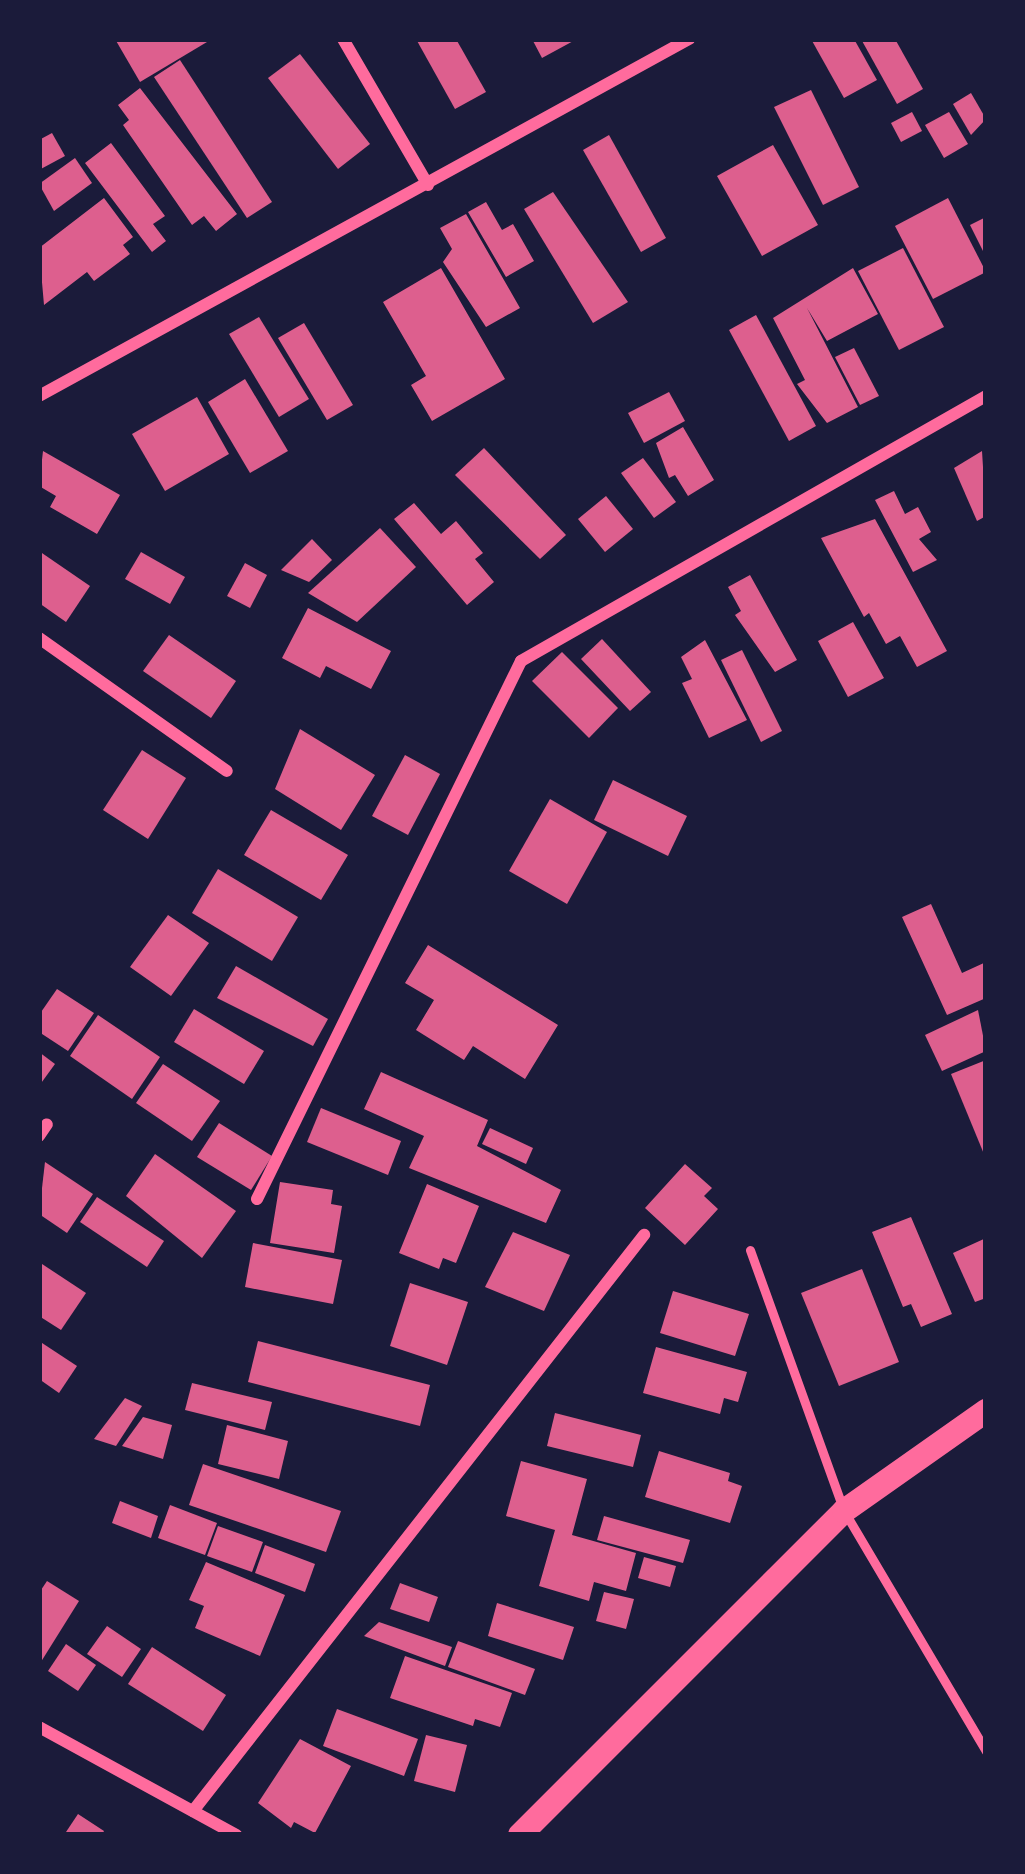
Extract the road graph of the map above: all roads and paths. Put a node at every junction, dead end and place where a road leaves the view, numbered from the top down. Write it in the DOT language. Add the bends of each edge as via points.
graph roads {
  1 [pos="343,39"];
  2 [pos="688,39"];
  3 [pos="428,184"];
  4 [pos="40,391"];
  5 [pos="986,395"];
  6 [pos="39,638"];
  7 [pos="227,770"];
  8 [pos="257,1199"];
  9 [pos="644,1235"];
  10 [pos="750,1250"];
  11 [pos="986,1411"];
  12 [pos="844,1511"];
  13 [pos="39,1727"];
  14 [pos="986,1751"];
  15 [pos="194,1811"];
  16 [pos="236,1835"];
  17 [pos="520,1835"];
  1 -- 3 [label="street"];
  2 -- 3 [label="street"];
  3 -- 4 [label="street"];
  5 -- 8 [label="street" via="520,662"];
  6 -- 7 [label="street"];
  9 -- 15 [label="street"];
  10 -- 12 [label="lane"];
  11 -- 12 [label="main road"];
  12 -- 14 [label="lane"];
  12 -- 17 [label="main road"];
  13 -- 15 [label="street"];
  15 -- 16 [label="street"];
}
